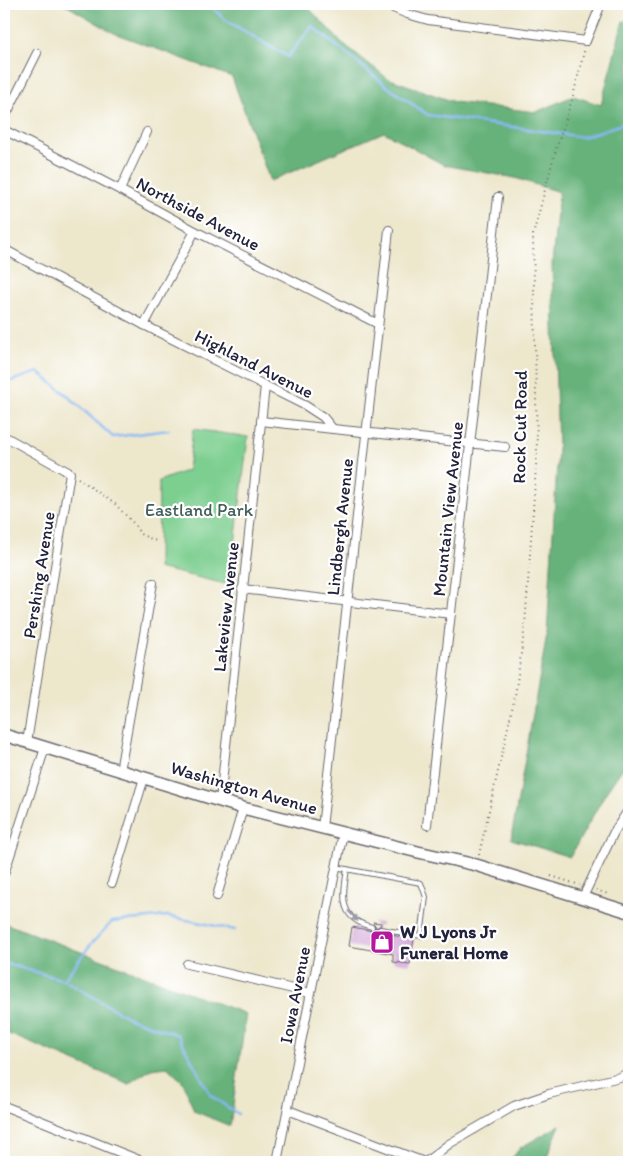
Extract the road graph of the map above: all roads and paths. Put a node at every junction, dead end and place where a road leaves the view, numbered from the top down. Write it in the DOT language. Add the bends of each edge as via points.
graph roads {
  1 [pos="384,4"];
  2 [pos="601,4"];
  3 [pos="586,41"];
  4 [pos="37,53"];
  5 [pos="4,101"];
  6 [pos="11,105"];
  7 [pos="4,119"];
  8 [pos="4,130"];
  9 [pos="147,132"];
  10 [pos="120,190"];
  11 [pos="498,196"];
  12 [pos="389,230"];
  13 [pos="195,231"];
  14 [pos="4,249"];
  15 [pos="144,324"];
  16 [pos="378,324"];
  17 [pos="265,386"];
  18 [pos="262,421"];
  19 [pos="333,429"];
  20 [pos="366,432"];
  21 [pos="4,436"];
  22 [pos="470,444"];
  23 [pos="505,447"];
  24 [pos="70,472"];
  25 [pos="158,542"];
  26 [pos="153,583"];
  27 [pos="242,589"];
  28 [pos="347,602"];
  29 [pos="451,614"];
  30 [pos="4,736"];
  31 [pos="27,742"];
  32 [pos="45,748"];
  33 [pos="120,771"];
  34 [pos="144,778"];
  35 [pos="220,801"];
  36 [pos="243,808"];
  37 [pos="629,808"];
  38 [pos="427,826"];
  39 [pos="322,828"];
  40 [pos="342,833"];
  41 [pos="478,860"];
  42 [pos="336,867"];
  43 [pos="347,869"];
  44 [pos="4,874"];
  45 [pos="112,883"];
  46 [pos="218,896"];
  47 [pos="583,897"];
  48 [pos="629,912"];
  49 [pos="372,927"];
  50 [pos="380,929"];
  51 [pos="187,964"];
  52 [pos="310,993"];
  53 [pos="629,1072"];
  54 [pos="4,1107"];
  55 [pos="288,1110"];
  56 [pos="144,1162"];
  57 [pos="277,1162"];
  58 [pos="425,1162"];
  1 -- 3 [label="street" via="428,20"];
  2 -- 3 [label="street"];
  3 -- 41 [label="path, Rock Cut Road" via="533,235 537,452 525,626 515,696"];
  4 -- 6 [label="street"];
  5 -- 6 [label="street"];
  6 -- 7 [label="street"];
  8 -- 10 [label="street, Northside Avenue"];
  9 -- 10 [label="street"];
  10 -- 13 [label="street, Northside Avenue"];
  11 -- 22 [label="street, Mountain View Avenue"];
  12 -- 16 [label="street, Lindbergh Avenue"];
  13 -- 15 [label="street"];
  13 -- 16 [label="street, Northside Avenue"];
  14 -- 15 [label="street, Highland Avenue"];
  15 -- 17 [label="street, Highland Avenue"];
  16 -- 20 [label="street, Lindbergh Avenue"];
  17 -- 18 [label="street, Lakeview Avenue"];
  17 -- 19 [label="street, Highland Avenue" via="322,417"];
  18 -- 19 [label="street"];
  18 -- 27 [label="street, Lakeview Avenue"];
  19 -- 20 [label="street"];
  20 -- 22 [label="street"];
  20 -- 28 [label="street, Lindbergh Avenue"];
  21 -- 24 [label="street"];
  22 -- 23 [label="street"];
  22 -- 29 [label="street, Mountain View Avenue"];
  24 -- 25 [label="path" via="115,504 140,534"];
  24 -- 31 [label="street, Pershing Avenue"];
  26 -- 33 [label="street"];
  27 -- 28 [label="street"];
  27 -- 35 [label="street, Lakeview Avenue"];
  28 -- 29 [label="street"];
  28 -- 39 [label="street, Lindbergh Avenue"];
  29 -- 38 [label="street, Mountain View Avenue"];
  30 -- 31 [label="street, Washington Avenue"];
  31 -- 32 [label="street, Washington Avenue"];
  32 -- 33 [label="street, Washington Avenue"];
  32 -- 44 [label="street"];
  33 -- 34 [label="street, Washington Avenue"];
  34 -- 35 [label="street, Washington Avenue"];
  34 -- 45 [label="street"];
  35 -- 36 [label="street, Washington Avenue"];
  36 -- 39 [label="street, Washington Avenue"];
  36 -- 46 [label="street"];
  37 -- 47 [label="street"];
  39 -- 40 [label="street, Washington Avenue"];
  40 -- 41 [label="street, Washington Avenue"];
  40 -- 42 [label="street, Iowa Avenue"];
  41 -- 47 [label="street, Washington Avenue"];
  42 -- 43 [label="lane"];
  42 -- 52 [label="street, Iowa Avenue"];
  43 -- 49 [label="lane, one-way" via="343,897 348,912 362,925"];
  43 -- 50 [label="lane" via="421,883 426,897 421,936"];
  47 -- 48 [label="street, Washington Avenue"];
  51 -- 52 [label="street"];
  52 -- 55 [label="street, Iowa Avenue"];
  53 -- 58 [label="street" via="514,1106"];
  54 -- 56 [label="street"];
  55 -- 57 [label="street, Iowa Avenue"];
  55 -- 58 [label="street"];
}
